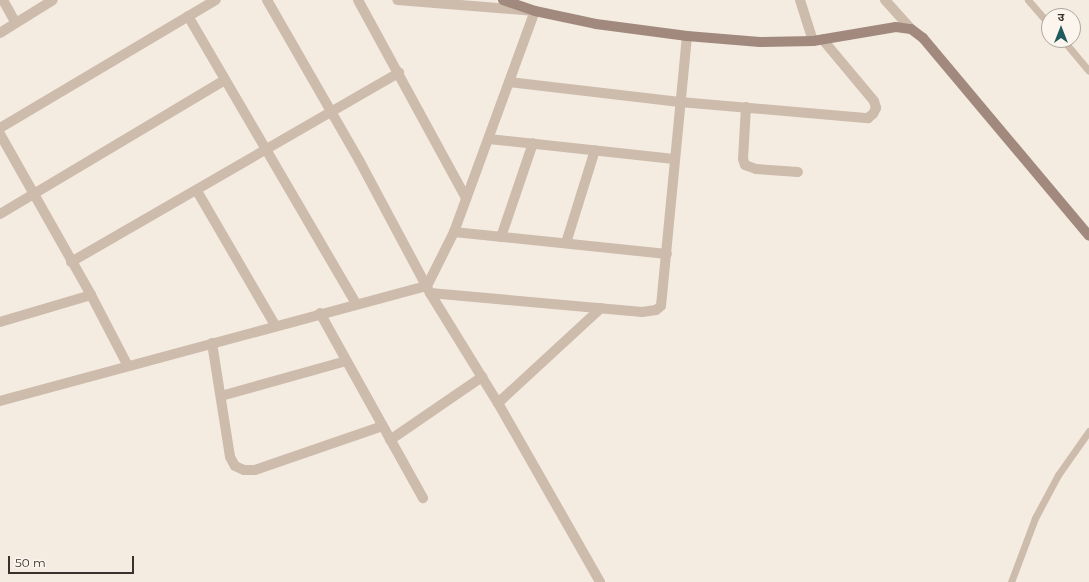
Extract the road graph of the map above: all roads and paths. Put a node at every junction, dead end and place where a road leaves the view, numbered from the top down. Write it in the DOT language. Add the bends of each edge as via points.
graph roads {
  1 [pos="3,0"];
  2 [pos="53,0"];
  3 [pos="216,0"];
  4 [pos="267,0"];
  5 [pos="358,0"];
  6 [pos="397,0"];
  7 [pos="503,0"];
  8 [pos="800,0"];
  9 [pos="885,0"];
  10 [pos="1028,0"];
  11 [pos="535,11"];
  12 [pos="1041,15"];
  13 [pos="188,16"];
  14 [pos="16,23"];
  15 [pos="911,29"];
  16 [pos="0,33"];
  17 [pos="687,36"];
  18 [pos="823,40"];
  19 [pos="813,41"];
  20 [pos="1070,48"];
  21 [pos="1089,70"];
  22 [pos="399,73"];
  23 [pos="225,80"];
  24 [pos="509,82"];
  25 [pos="680,102"];
  26 [pos="746,107"];
  27 [pos="331,111"];
  28 [pos="0,128"];
  29 [pos="0,134"];
  30 [pos="489,139"];
  31 [pos="533,144"];
  32 [pos="266,149"];
  33 [pos="596,150"];
  34 [pos="674,159"];
  35 [pos="798,172"];
  36 [pos="198,191"];
  37 [pos="32,195"];
  38 [pos="466,198"];
  39 [pos="0,214"];
  40 [pos="454,232"];
  41 [pos="1089,236"];
  42 [pos="500,237"];
  43 [pos="566,243"];
  44 [pos="667,254"];
  45 [pos="71,262"];
  46 [pos="428,289"];
  47 [pos="91,294"];
  48 [pos="356,304"];
  49 [pos="601,308"];
  50 [pos="323,319"];
  51 [pos="0,322"];
  52 [pos="275,325"];
  53 [pos="214,350"];
  54 [pos="346,361"];
  55 [pos="128,366"];
  56 [pos="482,378"];
  57 [pos="221,396"];
  58 [pos="0,402"];
  59 [pos="498,403"];
  60 [pos="383,426"];
  61 [pos="1089,431"];
  62 [pos="390,440"];
  63 [pos="423,498"];
  64 [pos="600,582"];
  65 [pos="1011,582"];
  1 -- 14 [label="street"];
  2 -- 14 [label="street"];
  3 -- 13 [label="street"];
  4 -- 27 [label="street"];
  5 -- 22 [label="street"];
  6 -- 11 [label="street"];
  7 -- 11 [label="street"];
  8 -- 19 [label="street"];
  9 -- 15 [label="street"];
  10 -- 12 [label="lane"];
  11 -- 17 [label="street" via="596,24"];
  11 -- 24 [label="street"];
  13 -- 23 [label="street"];
  13 -- 28 [label="street"];
  14 -- 16 [label="street"];
  15 -- 18 [label="street" via="896,27"];
  15 -- 41 [label="street" via="923,38"];
  17 -- 19 [label="street" via="760,42"];
  17 -- 25 [label="street"];
  18 -- 19 [label="street"];
  18 -- 26 [label="street" via="874,101 873,114 868,118"];
  20 -- 21 [label="lane"];
  22 -- 27 [label="street"];
  22 -- 38 [label="street"];
  23 -- 32 [label="street"];
  23 -- 37 [label="street"];
  24 -- 25 [label="street"];
  24 -- 30 [label="street"];
  25 -- 26 [label="street"];
  25 -- 34 [label="street"];
  26 -- 35 [label="street" via="743,159 745,165 756,170"];
  27 -- 32 [label="street"];
  27 -- 46 [label="street"];
  29 -- 37 [label="street"];
  30 -- 31 [label="street"];
  30 -- 38 [label="street"];
  31 -- 33 [label="street"];
  31 -- 42 [label="street"];
  32 -- 36 [label="street"];
  32 -- 48 [label="street"];
  33 -- 34 [label="street"];
  33 -- 43 [label="street"];
  34 -- 44 [label="street"];
  36 -- 45 [label="street"];
  36 -- 52 [label="street"];
  37 -- 39 [label="street"];
  37 -- 45 [label="street"];
  38 -- 40 [label="street"];
  40 -- 42 [label="street"];
  40 -- 46 [label="street"];
  42 -- 43 [label="street"];
  43 -- 44 [label="street"];
  44 -- 49 [label="street" via="663,300 656,310 646,312"];
  45 -- 47 [label="street"];
  46 -- 48 [label="street"];
  46 -- 49 [label="street"];
  46 -- 56 [label="street"];
  47 -- 51 [label="street"];
  47 -- 55 [label="street"];
  48 -- 50 [label="street"];
  49 -- 59 [label="street"];
  50 -- 52 [label="street"];
  50 -- 54 [label="street"];
  52 -- 53 [label="street"];
  53 -- 55 [label="street"];
  53 -- 57 [label="street"];
  54 -- 57 [label="street"];
  54 -- 60 [label="street"];
  55 -- 58 [label="street"];
  56 -- 59 [label="street"];
  56 -- 62 [label="street"];
  57 -- 60 [label="street" via="230,457 235,466 244,470 254,470"];
  59 -- 64 [label="street"];
  60 -- 62 [label="street"];
  61 -- 65 [label="lane" via="1058,475 1035,518"];
  62 -- 63 [label="street"];
}
